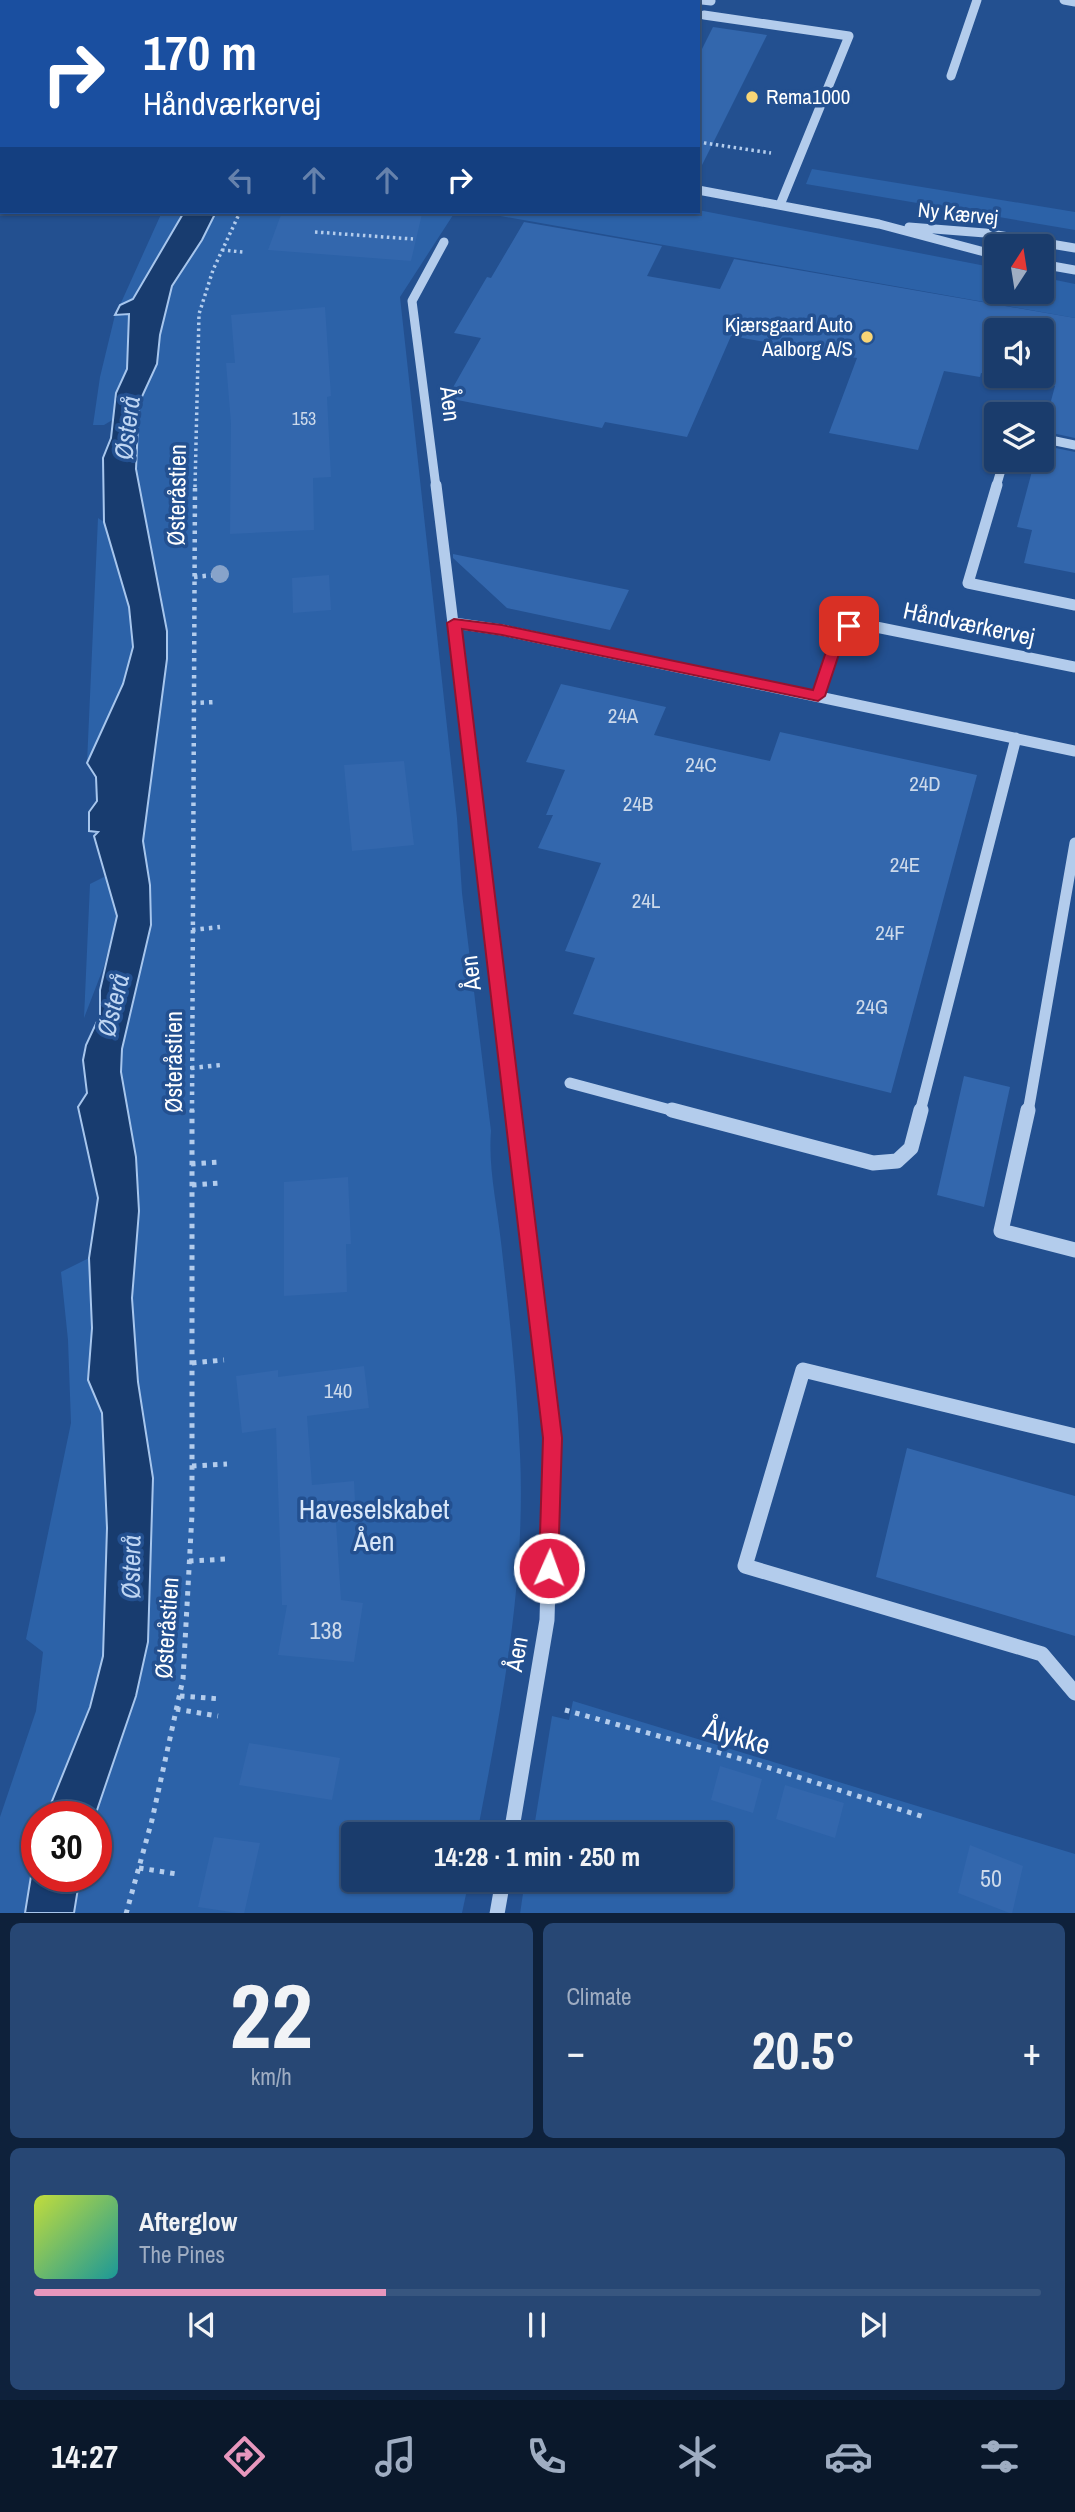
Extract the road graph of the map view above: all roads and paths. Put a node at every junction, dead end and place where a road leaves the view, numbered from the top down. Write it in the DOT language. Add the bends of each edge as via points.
graph roads {
  1 [pos="702,0"];
  2 [pos="977,0"];
  3 [pos="1064,0"];
  4 [pos="711,1"];
  5 [pos="1075,2"];
  6 [pos="704,15"];
  7 [pos="950,76"];
  8 [pos="700,142"];
  9 [pos="799,158"];
  10 [pos="700,190"];
  11 [pos="780,205"];
  12 [pos="239,214"];
  13 [pos="879,224"];
  14 [pos="315,232"];
  15 [pos="444,242"];
  16 [pos="1075,248"];
  17 [pos="222,250"];
  18 [pos="243,252"];
  19 [pos="984,252"];
  20 [pos="1054,266"];
  21 [pos="1075,270"];
  22 [pos="1054,440"];
  23 [pos="1075,444"];
  24 [pos="1000,472"];
  25 [pos="215,575"];
  26 [pos="194,577"];
  27 [pos="1075,606"];
  28 [pos="454,623"];
  29 [pos="1075,667"];
  30 [pos="818,696"];
  31 [pos="216,702"];
  32 [pos="192,703"];
  33 [pos="1016,738"];
  34 [pos="1075,751"];
  35 [pos="1075,843"];
  36 [pos="220,927"];
  37 [pos="191,930"];
  38 [pos="221,1065"];
  39 [pos="191,1068"];
  40 [pos="570,1083"];
  41 [pos="221,1162"];
  42 [pos="191,1164"];
  43 [pos="221,1184"];
  44 [pos="191,1185"];
  45 [pos="1075,1251"];
  46 [pos="224,1360"];
  47 [pos="192,1363"];
  48 [pos="1075,1437"];
  49 [pos="227,1464"];
  50 [pos="192,1466"];
  51 [pos="227,1559"];
  52 [pos="189,1562"];
  53 [pos="1075,1693"];
  54 [pos="180,1696"];
  55 [pos="221,1699"];
  56 [pos="533,1702"];
  57 [pos="176,1709"];
  58 [pos="218,1716"];
  59 [pos="927,1818"];
  60 [pos="513,1822"];
  61 [pos="139,1868"];
  62 [pos="177,1874"];
  63 [pos="501,1892"];
  64 [pos="126,1913"];
  65 [pos="497,1913"];
  1 -- 4 [label="street"];
  2 -- 7 [label="street"];
  3 -- 5 [label="street"];
  6 -- 9 [label="street" via="849,36"];
  8 -- 9 [label="path"];
  9 -- 11 [label="street"];
  10 -- 11 [label="street, Ny Kærvej"];
  11 -- 13 [label="street, Ny Kærvej"];
  12 -- 17 [label="path, Østeråstien"];
  13 -- 16 [label="street, Ny Kærvej" via="985,233"];
  13 -- 19 [label="street, Ny Kærvej"];
  14 -- 15 [label="path"];
  15 -- 28 [label="street, Åen" via="412,300"];
  17 -- 18 [label="path"];
  17 -- 26 [label="path, Østeråstien" via="200,314"];
  20 -- 21 [label="street"];
  22 -- 23 [label="street"];
  24 -- 27 [label="street" via="968,583"];
  25 -- 26 [label="path"];
  26 -- 32 [label="path, Østeråstien"];
  28 -- 30 [label="street"];
  28 -- 56 [label="street, Åen" via="552,1438 547,1620"];
  29 -- 30 [label="street, Håndværkervej" via="866,625 849,626 839,634"];
  30 -- 33 [label="street"];
  31 -- 32 [label="path"];
  32 -- 37 [label="path, Østeråstien"];
  33 -- 34 [label="street"];
  33 -- 40 [label="street" via="911,1148 897,1161 873,1163"];
  35 -- 45 [label="street" via="1032,1092 1001,1231"];
  36 -- 37 [label="path"];
  37 -- 39 [label="path, Østeråstien"];
  38 -- 39 [label="path"];
  39 -- 42 [label="path, Østeråstien"];
  41 -- 42 [label="path"];
  42 -- 44 [label="path, Østeråstien"];
  43 -- 44 [label="path"];
  44 -- 47 [label="path, Østeråstien"];
  46 -- 47 [label="path"];
  47 -- 50 [label="path, Østeråstien"];
  48 -- 53 [label="street" via="803,1370 746,1566 1042,1654"];
  49 -- 50 [label="path"];
  50 -- 52 [label="path, Østeråstien"];
  51 -- 52 [label="path"];
  52 -- 54 [label="path, Østeråstien"];
  54 -- 55 [label="path"];
  54 -- 57 [label="path, Østeråstien"];
  56 -- 59 [label="path, Ålykke" via="738,1758"];
  56 -- 60 [label="street, Åen"];
  57 -- 58 [label="path"];
  57 -- 61 [label="path, Østeråstien"];
  61 -- 62 [label="path"];
  61 -- 64 [label="path, Østeråstien"];
  63 -- 65 [label="street"];
}
